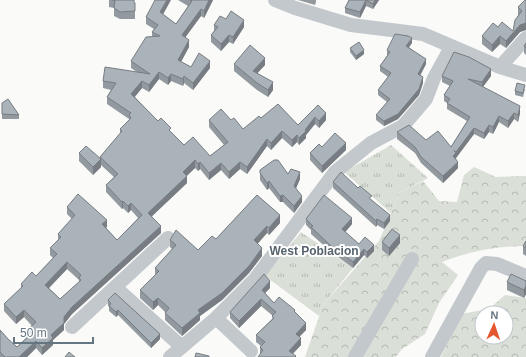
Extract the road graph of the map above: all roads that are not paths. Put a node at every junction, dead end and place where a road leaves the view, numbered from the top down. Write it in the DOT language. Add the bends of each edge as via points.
graph roads {
  1 [pos="275,0"];
  2 [pos="526,38"];
  3 [pos="451,47"];
  4 [pos="500,67"];
  5 [pos="526,75"];
  6 [pos="168,238"];
  7 [pos="412,259"];
  8 [pos="526,276"];
  9 [pos="115,287"];
  10 [pos="216,318"];
  11 [pos="72,327"];
  12 [pos="182,347"];
  13 [pos="251,351"];
  14 [pos="170,357"];
  15 [pos="355,357"];
  16 [pos="432,357"];
  1 -- 3 [label="street" via="351,25 423,34"];
  2 -- 4 [label="street"];
  3 -- 4 [label="street"];
  3 -- 10 [label="street" via="426,99 403,126 371,144 335,172 255,279"];
  4 -- 5 [label="street"];
  6 -- 9 [label="street"];
  7 -- 15 [label="street"];
  8 -- 16 [label="street" via="497,264 486,263"];
  9 -- 11 [label="street"];
  9 -- 12 [label="street"];
  10 -- 12 [label="street"];
  10 -- 13 [label="street"];
  12 -- 14 [label="street"];
}
